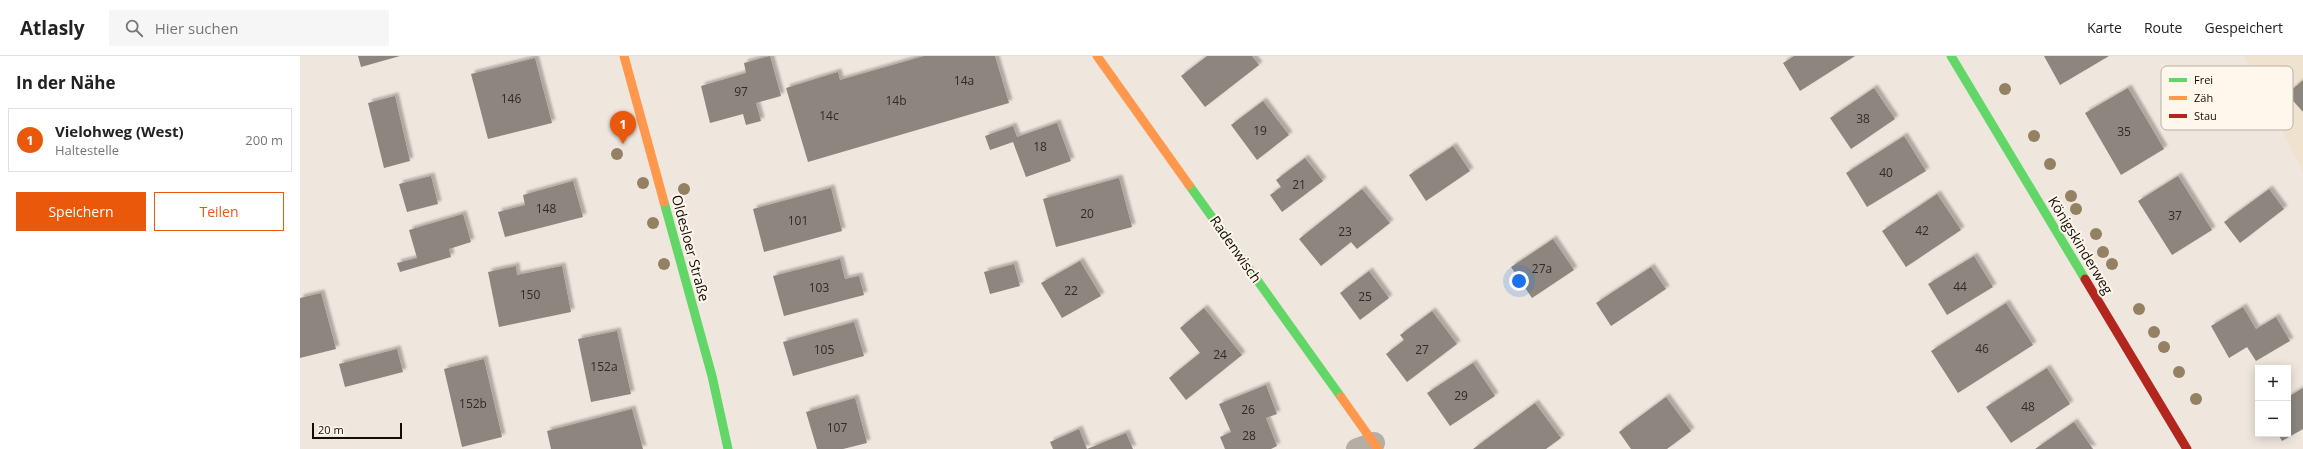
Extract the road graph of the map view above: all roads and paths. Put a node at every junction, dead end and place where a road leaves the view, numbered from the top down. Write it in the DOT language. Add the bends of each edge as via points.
graph roads {
  1 [pos="624,56"];
  2 [pos="1097,56"];
  3 [pos="1951,56"];
  4 [pos="1369,447"];
  5 [pos="728,449"];
  6 [pos="2187,449"];
  1 -- 5 [label="street, Oldesloer Straße" via="712,376"];
  2 -- 4 [label="street, Radenwisch"];
  3 -- 6 [label="street, Königskinderweg"];
}
